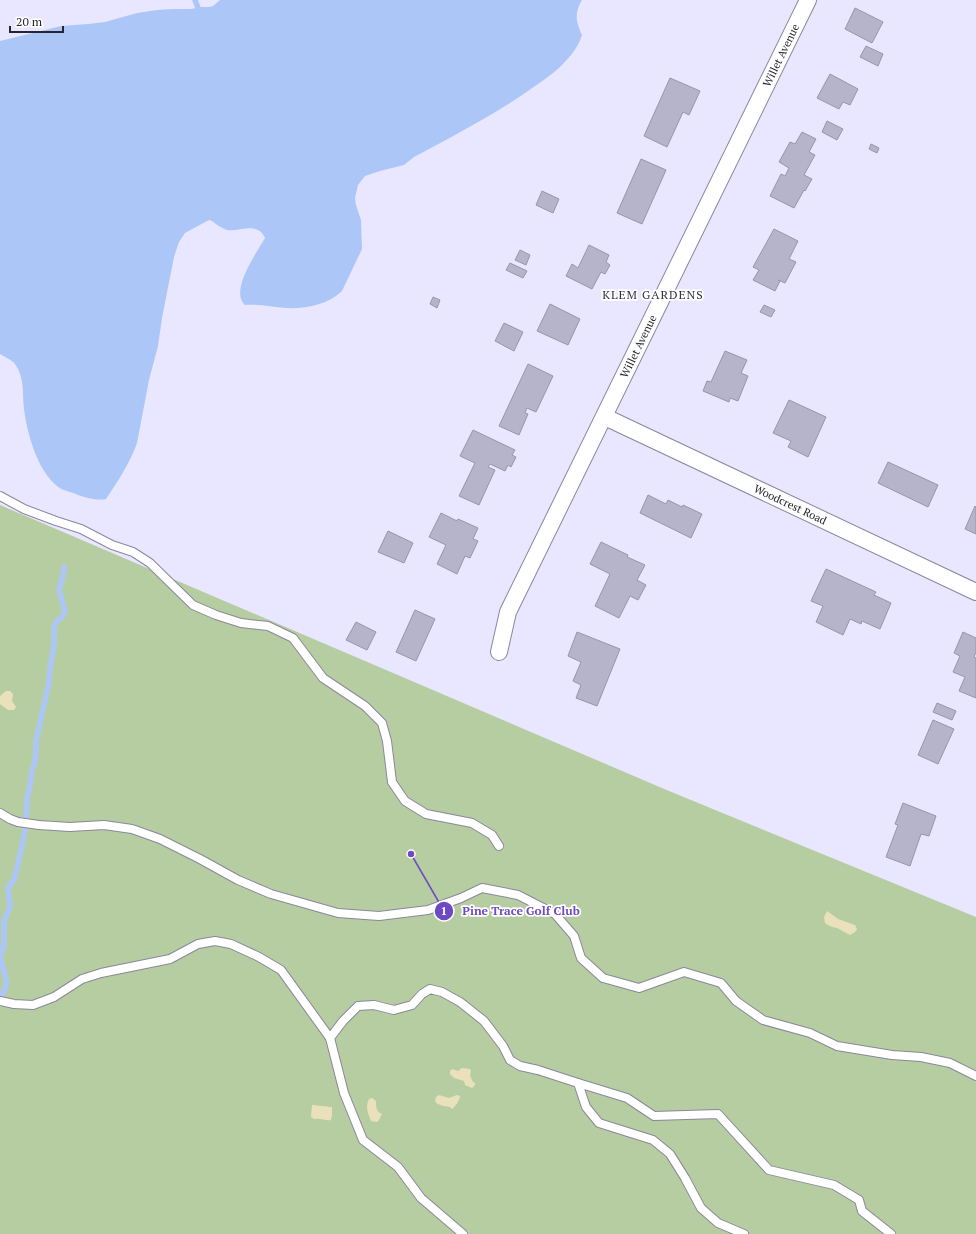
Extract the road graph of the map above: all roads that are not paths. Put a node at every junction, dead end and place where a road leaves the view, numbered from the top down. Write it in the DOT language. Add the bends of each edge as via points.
graph roads {
  1 [pos="808,0"];
  2 [pos="605,417"];
  3 [pos="0,496"];
  4 [pos="976,592"];
  5 [pos="499,652"];
  6 [pos="0,813"];
  7 [pos="500,846"];
  8 [pos="0,1001"];
  9 [pos="330,1038"];
  10 [pos="976,1076"];
  11 [pos="578,1083"];
  12 [pos="463,1234"];
  13 [pos="744,1234"];
  14 [pos="890,1234"];
  1 -- 2 [label="street, Willet Avenue"];
  2 -- 4 [label="street, Woodcrest Road"];
  2 -- 5 [label="street, Willet Avenue" via="508,612"];
  3 -- 7 [label="lane" via="24,509 81,529 112,545 133,552 150,563 193,605 240,623 268,626 293,638 322,678 365,706 382,723 388,741 392,782 405,801 426,814 472,823 492,834"];
  6 -- 10 [label="lane" via="18,822 39,825 104,825 132,830 160,839 238,880 271,894 338,913 379,916 428,910 482,888 518,895 555,914 574,936 581,958 603,978 639,988 684,972 721,984 736,1001 763,1020 810,1033 837,1046 921,1057 950,1064"];
  8 -- 9 [label="lane" via="33,1005 54,997 82,979 170,959 198,944 215,941 231,944 281,970"];
  9 -- 11 [label="lane" via="358,1006 374,1005 394,1010 412,1005 430,989 442,992 460,1002 484,1021 510,1060 520,1066"];
  9 -- 12 [label="lane" via="344,1093 363,1140 398,1167 421,1198"];
  11 -- 13 [label="lane" via="586,1107 599,1122 654,1140 670,1154 701,1208 718,1223"];
  11 -- 14 [label="lane" via="628,1098 654,1116 718,1114 769,1170 834,1185 859,1200 862,1211"];
}
